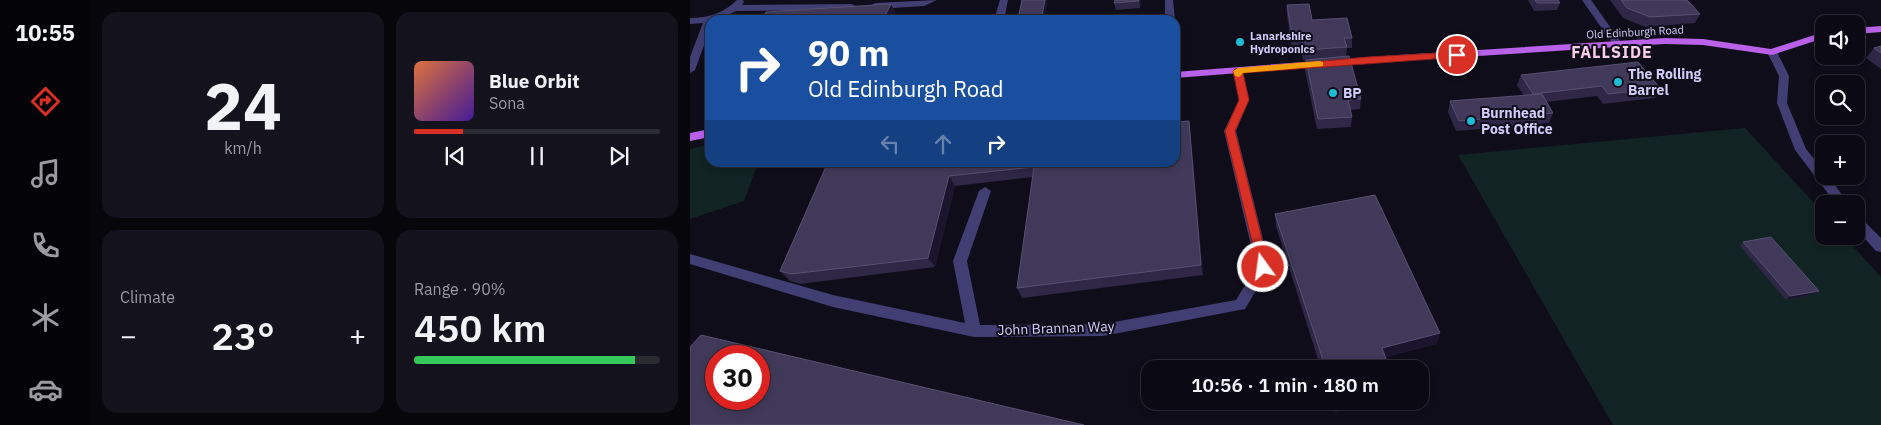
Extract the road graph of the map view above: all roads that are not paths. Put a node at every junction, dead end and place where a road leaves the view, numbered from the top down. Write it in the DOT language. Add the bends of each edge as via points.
graph roads {
  1 [pos="933,0"];
  2 [pos="1004,0"];
  3 [pos="1169,0"];
  4 [pos="1586,0"];
  5 [pos="738,4"];
  6 [pos="871,4"];
  7 [pos="717,15"];
  8 [pos="1000,15"];
  9 [pos="1170,15"];
  10 [pos="705,19"];
  11 [pos="690,21"];
  12 [pos="1881,29"];
  13 [pos="705,30"];
  14 [pos="1865,30"];
  15 [pos="1815,38"];
  16 [pos="1618,45"];
  17 [pos="1772,52"];
  18 [pos="690,70"];
  19 [pos="1238,71"];
  20 [pos="1180,75"];
  21 [pos="705,134"];
  22 [pos="690,137"];
  23 [pos="986,191"];
  24 [pos="1836,195"];
  25 [pos="1865,230"];
  26 [pos="1881,247"];
  27 [pos="690,259"];
  28 [pos="974,331"];
  1 -- 6 [label="street"];
  2 -- 8 [label="street"];
  3 -- 9 [label="street"];
  4 -- 16 [label="street"];
  5 -- 6 [label="street" via="814,8"];
  5 -- 7 [label="street"];
  10 -- 11 [label="street"];
  12 -- 14 [label="main road"];
  13 -- 18 [label="street"];
  15 -- 17 [label="main road, Old Edinburgh Road"];
  16 -- 17 [label="main road, Old Edinburgh Road" via="1703,42"];
  16 -- 19 [label="main road, Old Edinburgh Road"];
  17 -- 24 [label="street" via="1784,76 1782,103 1801,150"];
  19 -- 20 [label="main road, Old Edinburgh Road"];
  19 -- 28 [label="street, John Brannan Way" via="1244,100 1230,131 1263,267 1240,306 1103,330"];
  21 -- 22 [label="main road"];
  23 -- 28 [label="street" via="960,261"];
  25 -- 26 [label="street"];
  27 -- 28 [label="street, John Brannan Way" via="833,301"];
}
